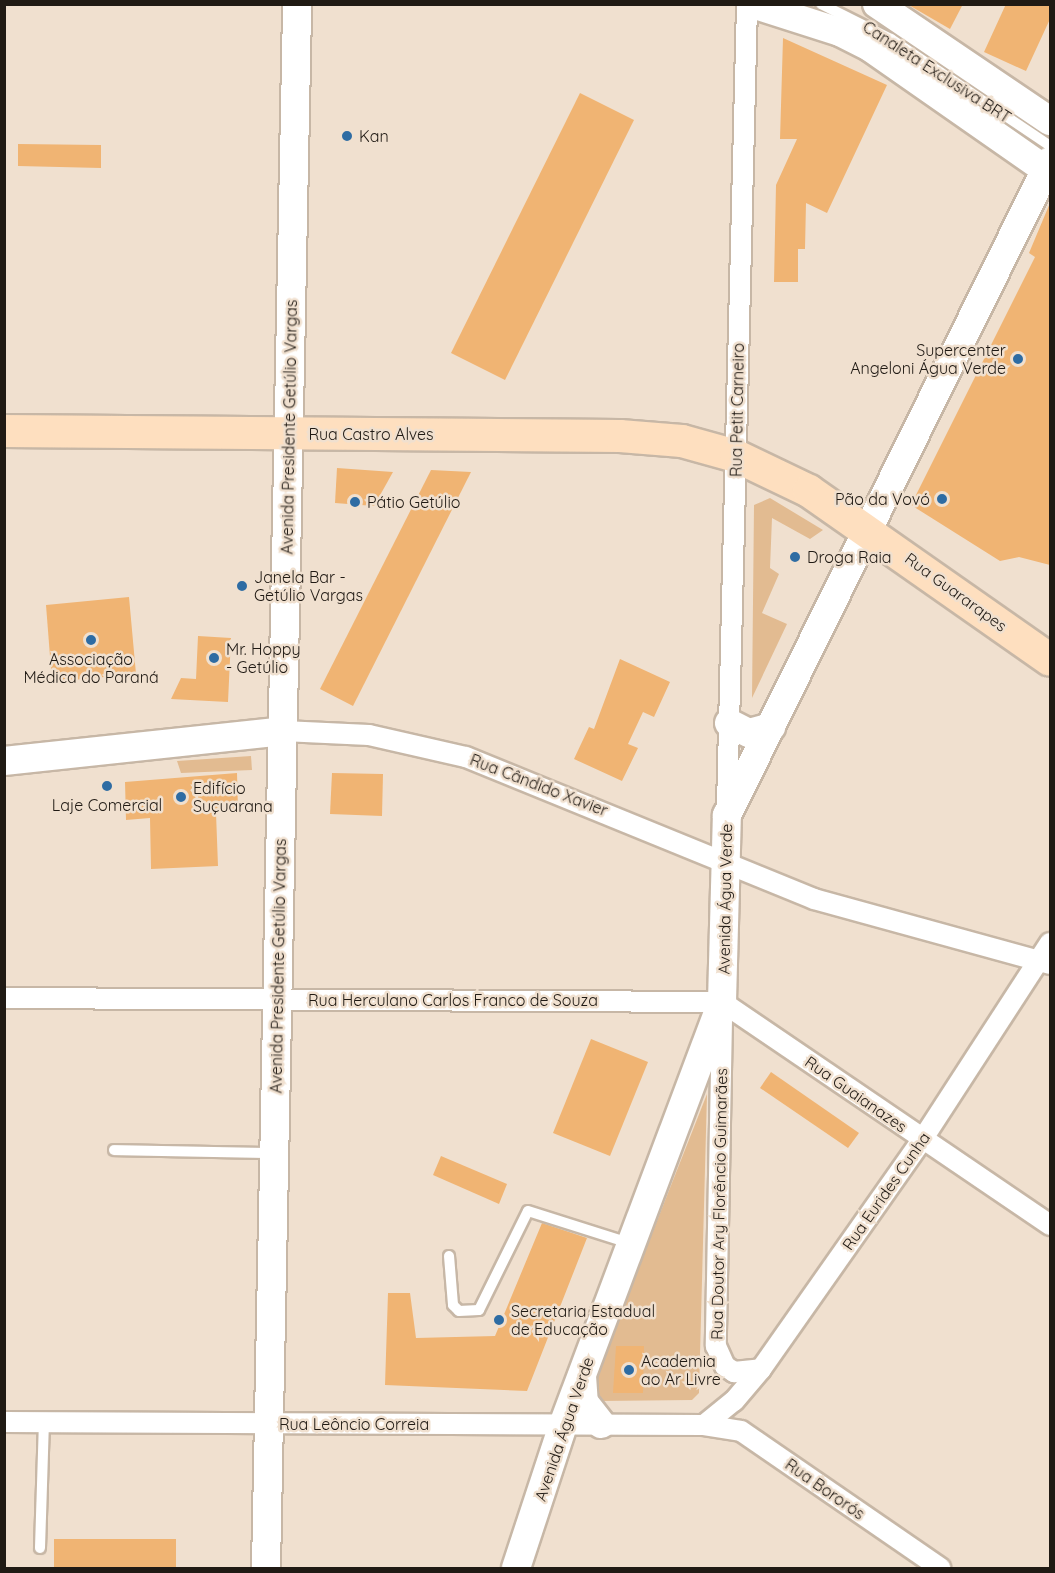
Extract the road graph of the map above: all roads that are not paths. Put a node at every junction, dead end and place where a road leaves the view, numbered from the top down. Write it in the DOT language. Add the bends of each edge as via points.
graph roads {
  1 [pos="297,4"];
  2 [pos="747,4"];
  3 [pos="752,4"];
  4 [pos="821,4"];
  5 [pos="877,4"];
  6 [pos="1050,120"];
  7 [pos="1049,162"];
  8 [pos="4,431"];
  9 [pos="289,434"];
  10 [pos="736,456"];
  11 [pos="868,530"];
  12 [pos="1050,660"];
  13 [pos="729,723"];
  14 [pos="771,728"];
  15 [pos="283,731"];
  16 [pos="4,761"];
  17 [pos="727,815"];
  18 [pos="726,860"];
  19 [pos="1050,943"];
  20 [pos="1044,964"];
  21 [pos="4,998"];
  22 [pos="278,999"];
  23 [pos="723,1002"];
  24 [pos="922,1140"];
  25 [pos="114,1150"];
  26 [pos="275,1153"];
  27 [pos="1050,1226"];
  28 [pos="631,1244"];
  29 [pos="449,1256"];
  30 [pos="761,1369"];
  31 [pos="582,1374"];
  32 [pos="4,1422"];
  33 [pos="44,1422"];
  34 [pos="269,1423"];
  35 [pos="602,1424"];
  36 [pos="563,1425"];
  37 [pos="704,1425"];
  38 [pos="40,1548"];
  39 [pos="267,1569"];
  40 [pos="516,1569"];
  41 [pos="940,1569"];
  1 -- 9 [label="main road, Avenida Presidente Getúlio Vargas"];
  2 -- 10 [label="street, Rua Petit Carneiro"];
  3 -- 7 [label="main road" via="840,32 871,48"];
  4 -- 7 [label="lane, Canaleta Exclusiva BRT" via="891,39"];
  5 -- 6 [label="main road"];
  7 -- 11 [label="main road, Avenida Água Verde"];
  8 -- 9 [label="main road, Rua Castro Alves"];
  9 -- 10 [label="main road, Rua Castro Alves" via="651,437"];
  9 -- 15 [label="main road, Avenida Presidente Getúlio Vargas"];
  10 -- 11 [label="main road, Rua Guararapes" via="809,491"];
  10 -- 13 [label="street, Rua Petit Carneiro"];
  11 -- 12 [label="main road, Rua Guararapes"];
  11 -- 14 [label="main road, Avenida Água Verde"];
  13 -- 14 [label="main road" via="749,734"];
  13 -- 17 [label="street, Rua Petit Carneiro"];
  14 -- 17 [label="main road, Avenida Água Verde"];
  15 -- 16 [label="main road, Rua Cândido Xavier"];
  15 -- 18 [label="street, Rua Cândido Xavier" via="369,735 433,747 495,767"];
  15 -- 22 [label="main road, Avenida Presidente Getúlio Vargas"];
  17 -- 18 [label="main road, Avenida Água Verde"];
  18 -- 20 [label="street, Rua Cândido Xavier" via="814,899"];
  18 -- 23 [label="main road, Avenida Água Verde"];
  19 -- 20 [label="street, Rua Eurides Cunha"];
  20 -- 24 [label="street, Rua Eurides Cunha"];
  21 -- 22 [label="street, Rua Herculano Carlos Franco de Souza"];
  22 -- 23 [label="street, Rua Herculano Carlos Franco de Souza"];
  22 -- 26 [label="main road, Avenida Presidente Getúlio Vargas"];
  23 -- 24 [label="street, Rua Guaianazes"];
  23 -- 28 [label="main road, Avenida Água Verde"];
  23 -- 30 [label="street, Rua Doutor Ary Florêncio Guimarães" via="716,1346 725,1366 734,1372"];
  24 -- 27 [label="street, Rua Guaianazes"];
  24 -- 30 [label="street, Rua Eurides Cunha"];
  25 -- 26 [label="lane"];
  26 -- 34 [label="main road, Avenida Presidente Getúlio Vargas"];
  28 -- 29 [label="lane" via="528,1211 480,1310 459,1311 453,1305"];
  28 -- 31 [label="main road, Avenida Água Verde"];
  30 -- 37 [label="street, Rua Eurides Cunha" via="734,1401"];
  31 -- 35 [label="main road" via="584,1402"];
  31 -- 36 [label="main road, Avenida Água Verde"];
  32 -- 33 [label="street, Rua Leôncio Correia"];
  33 -- 34 [label="street, Rua Leôncio Correia"];
  33 -- 38 [label="lane"];
  34 -- 36 [label="street, Rua Leôncio Correia"];
  34 -- 39 [label="main road, Avenida Presidente Getúlio Vargas"];
  35 -- 36 [label="street, Rua Leôncio Correia"];
  35 -- 37 [label="street, Rua Leôncio Correia"];
  36 -- 40 [label="main road, Avenida Água Verde"];
  37 -- 41 [label="street, Rua Bororós" via="741,1431"];
}
